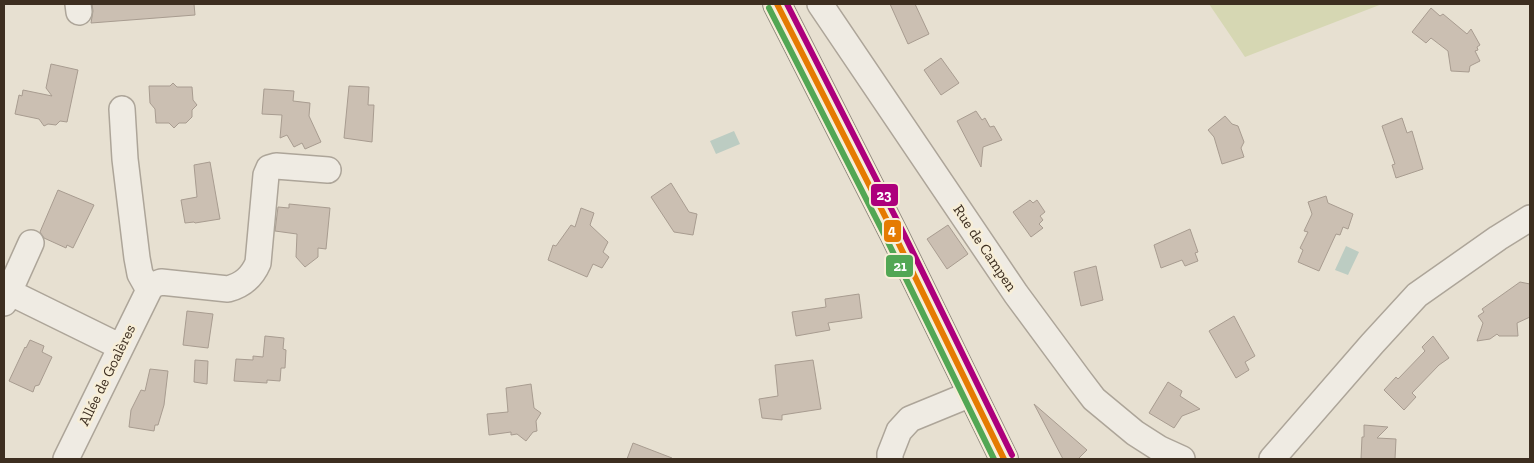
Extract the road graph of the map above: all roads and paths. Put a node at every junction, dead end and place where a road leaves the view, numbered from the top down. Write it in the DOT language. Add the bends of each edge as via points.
graph roads {
  1 [pos="777,4"];
  2 [pos="820,4"];
  3 [pos="122,109"];
  4 [pos="328,170"];
  5 [pos="1530,218"];
  6 [pos="32,242"];
  7 [pos="149,290"];
  8 [pos="6,297"];
  9 [pos="121,347"];
  10 [pos="971,394"];
  11 [pos="66,459"];
  12 [pos="890,459"];
  13 [pos="1004,459"];
  14 [pos="1182,459"];
  15 [pos="1272,459"];
  1 -- 10 [label="main road"];
  2 -- 14 [label="street, Rue de Campen" via="1016,294 1094,399 1135,433"];
  3 -- 7 [label="street" via="137,258 140,274"];
  4 -- 7 [label="street" via="269,168 258,264 246,281 228,289 161,282"];
  5 -- 15 [label="street" via="1417,295"];
  6 -- 8 [label="street"];
  7 -- 9 [label="street, Allée de Goalères"];
  8 -- 9 [label="street"];
  9 -- 11 [label="street, Allée de Goalères"];
  10 -- 12 [label="street" via="910,419 899,431"];
  10 -- 13 [label="main road"];
}
